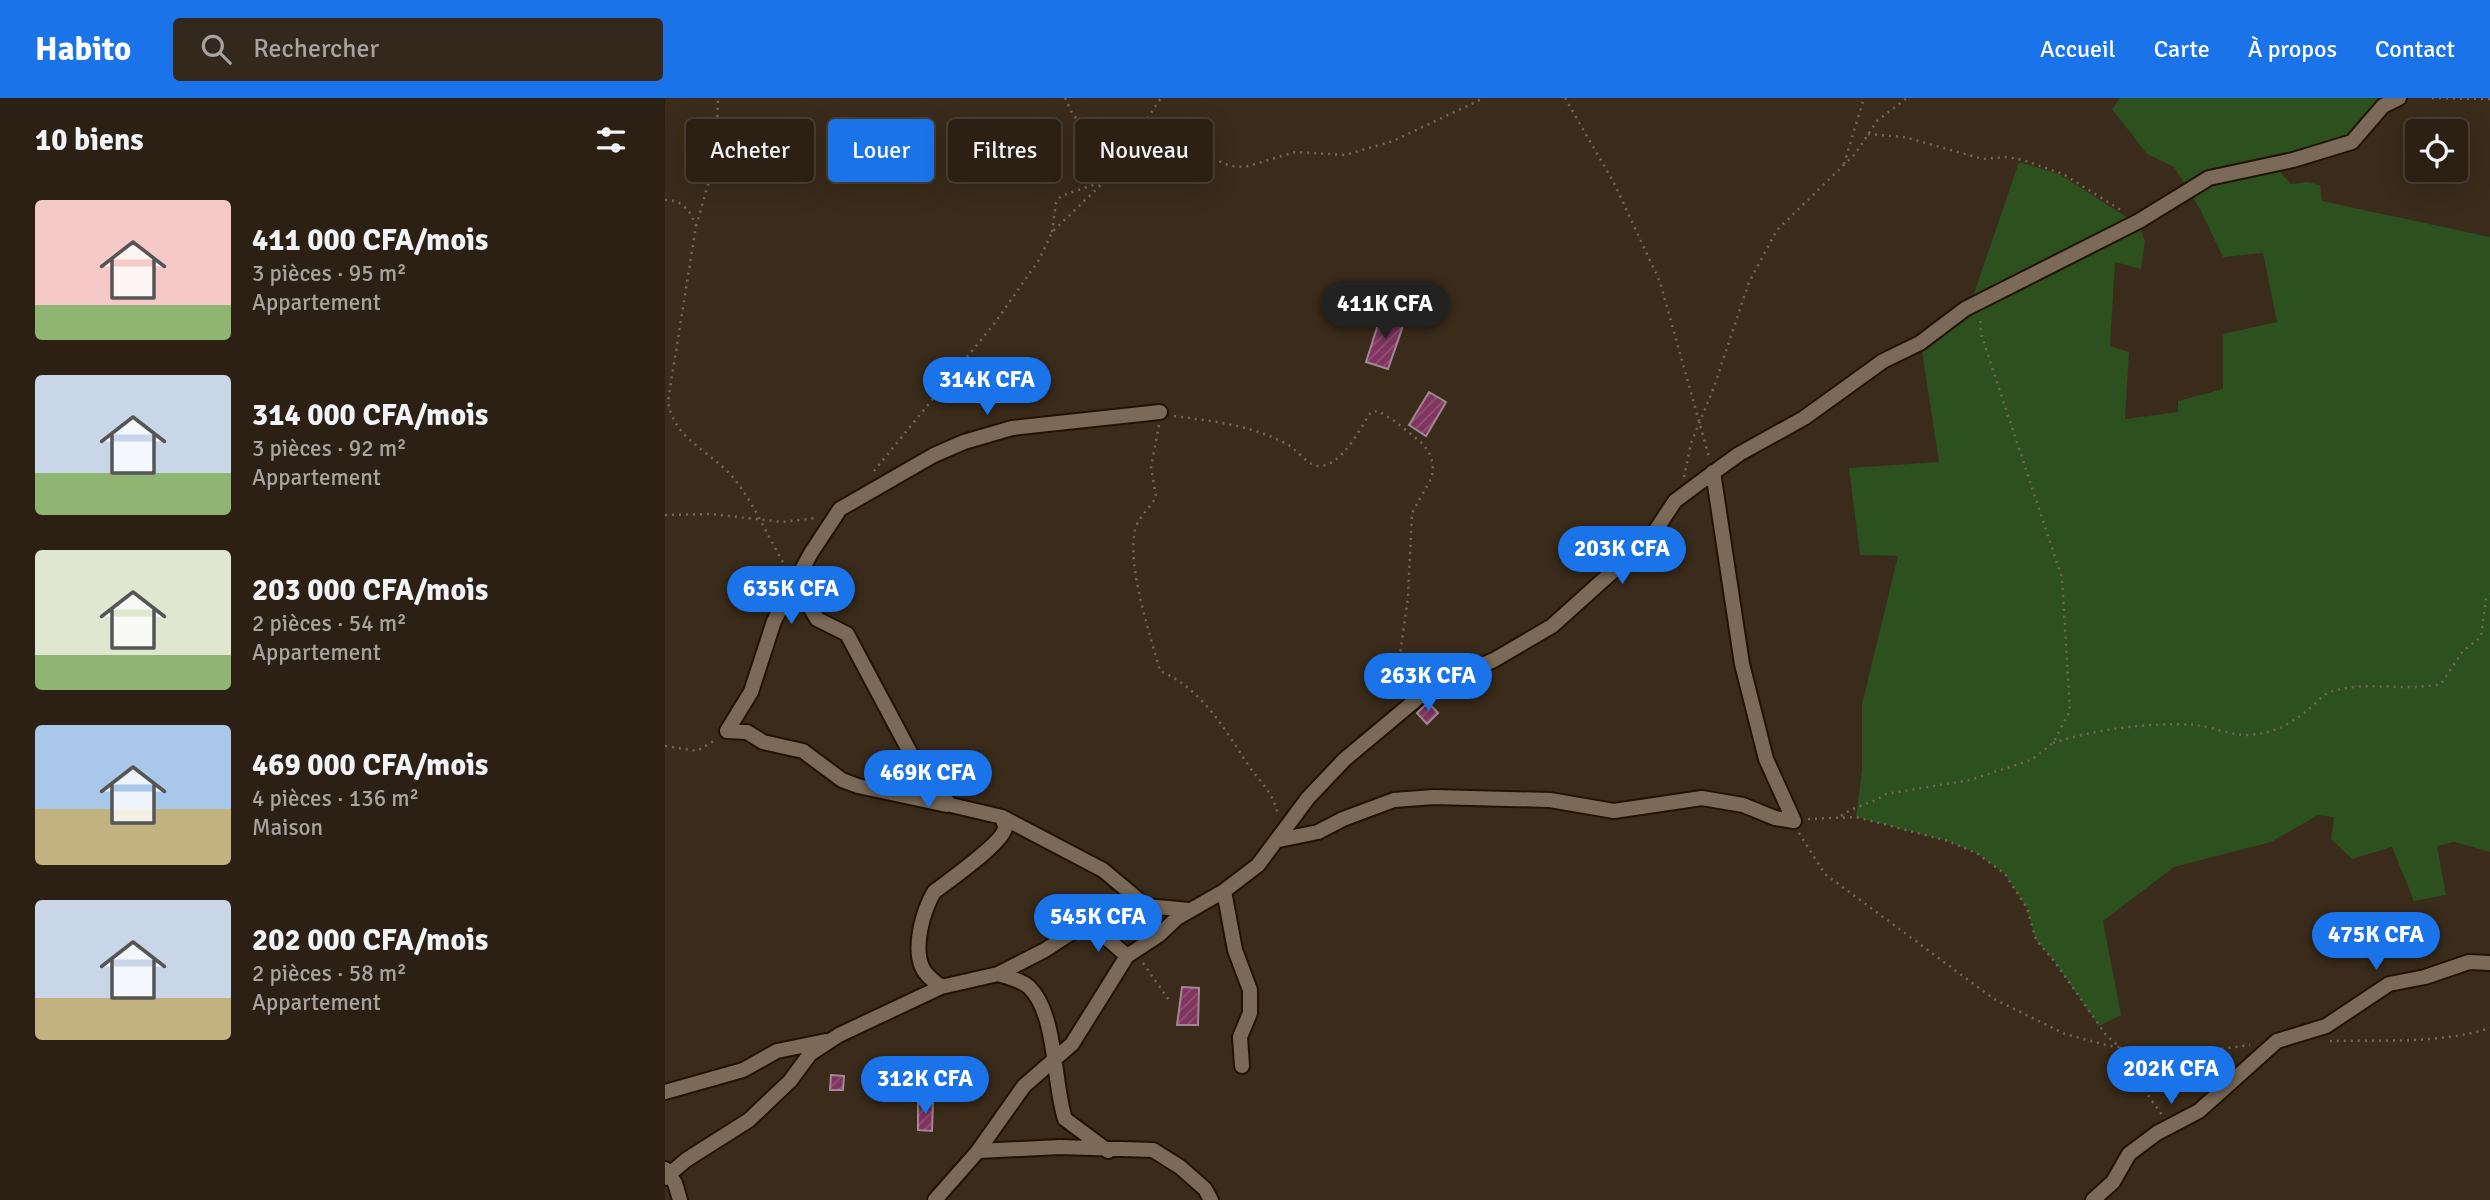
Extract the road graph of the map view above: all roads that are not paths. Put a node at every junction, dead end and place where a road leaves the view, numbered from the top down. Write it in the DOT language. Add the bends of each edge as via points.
graph roads {
  1 [pos="2399,98"];
  2 [pos="1160,412"];
  3 [pos="1713,472"];
  4 [pos="796,583"];
  5 [pos="951,806"];
  6 [pos="1002,817"];
  7 [pos="1279,840"];
  8 [pos="1224,891"];
  9 [pos="1146,906"];
  10 [pos="1191,911"];
  11 [pos="1085,924"];
  12 [pos="1127,956"];
  13 [pos="2490,963"];
  14 [pos="998,974"];
  15 [pos="941,987"];
  16 [pos="832,1041"];
  17 [pos="1053,1057"];
  18 [pos="1242,1066"];
  19 [pos="665,1092"];
  20 [pos="978,1151"];
  21 [pos="1108,1151"];
  22 [pos="667,1174"];
  23 [pos="680,1200"];
  24 [pos="935,1200"];
  25 [pos="1211,1200"];
  26 [pos="2093,1200"];
  1 -- 3 [label="street" via="2380,109 2352,142 2209,178 2139,221 1979,301 1804,418"];
  2 -- 4 [label="street" via="1011,428 934,455 840,509"];
  3 -- 7 [label="street" via="1675,501 1644,548 1552,626 1494,660 1430,688 1391,719 1308,798"];
  3 -- 7 [label="street" via="1742,664 1766,760 1794,821 1702,798 1614,811 1550,800 1434,797 1394,800 1318,832"];
  4 -- 5 [label="street" via="817,619 846,634 925,782"];
  4 -- 5 [label="street" via="774,621 751,692 727,731 747,732 763,742 803,751 842,780 858,786"];
  5 -- 6 [label="street"];
  6 -- 9 [label="street" via="1103,870"];
  6 -- 15 [label="street" via="1005,829 1001,836 934,892 926,908 920,961"];
  7 -- 8 [label="street" via="1258,865"];
  8 -- 10 [label="street"];
  8 -- 18 [label="street" via="1235,950 1250,990 1250,1013 1240,1037"];
  9 -- 10 [label="street"];
  9 -- 11 [label="street" via="1105,911"];
  10 -- 12 [label="street"];
  11 -- 12 [label="street"];
  11 -- 14 [label="street"];
  12 -- 17 [label="street" via="1072,1044"];
  13 -- 26 [label="street" via="2469,962 2389,984 2326,1026 2277,1041 2200,1111 2129,1154 2113,1182"];
  14 -- 15 [label="street"];
  14 -- 17 [label="street" via="1028,987 1036,997 1051,1036"];
  15 -- 16 [label="street"];
  16 -- 19 [label="street" via="777,1051 743,1070"];
  16 -- 22 [label="street" via="810,1054 790,1081 749,1120"];
  17 -- 20 [label="street" via="1024,1086"];
  17 -- 21 [label="street" via="1065,1119"];
  20 -- 21 [label="street" via="1060,1147"];
  20 -- 24 [label="street"];
  21 -- 25 [label="street" via="1153,1150 1205,1189"];
  22 -- 23 [label="street"];
}
